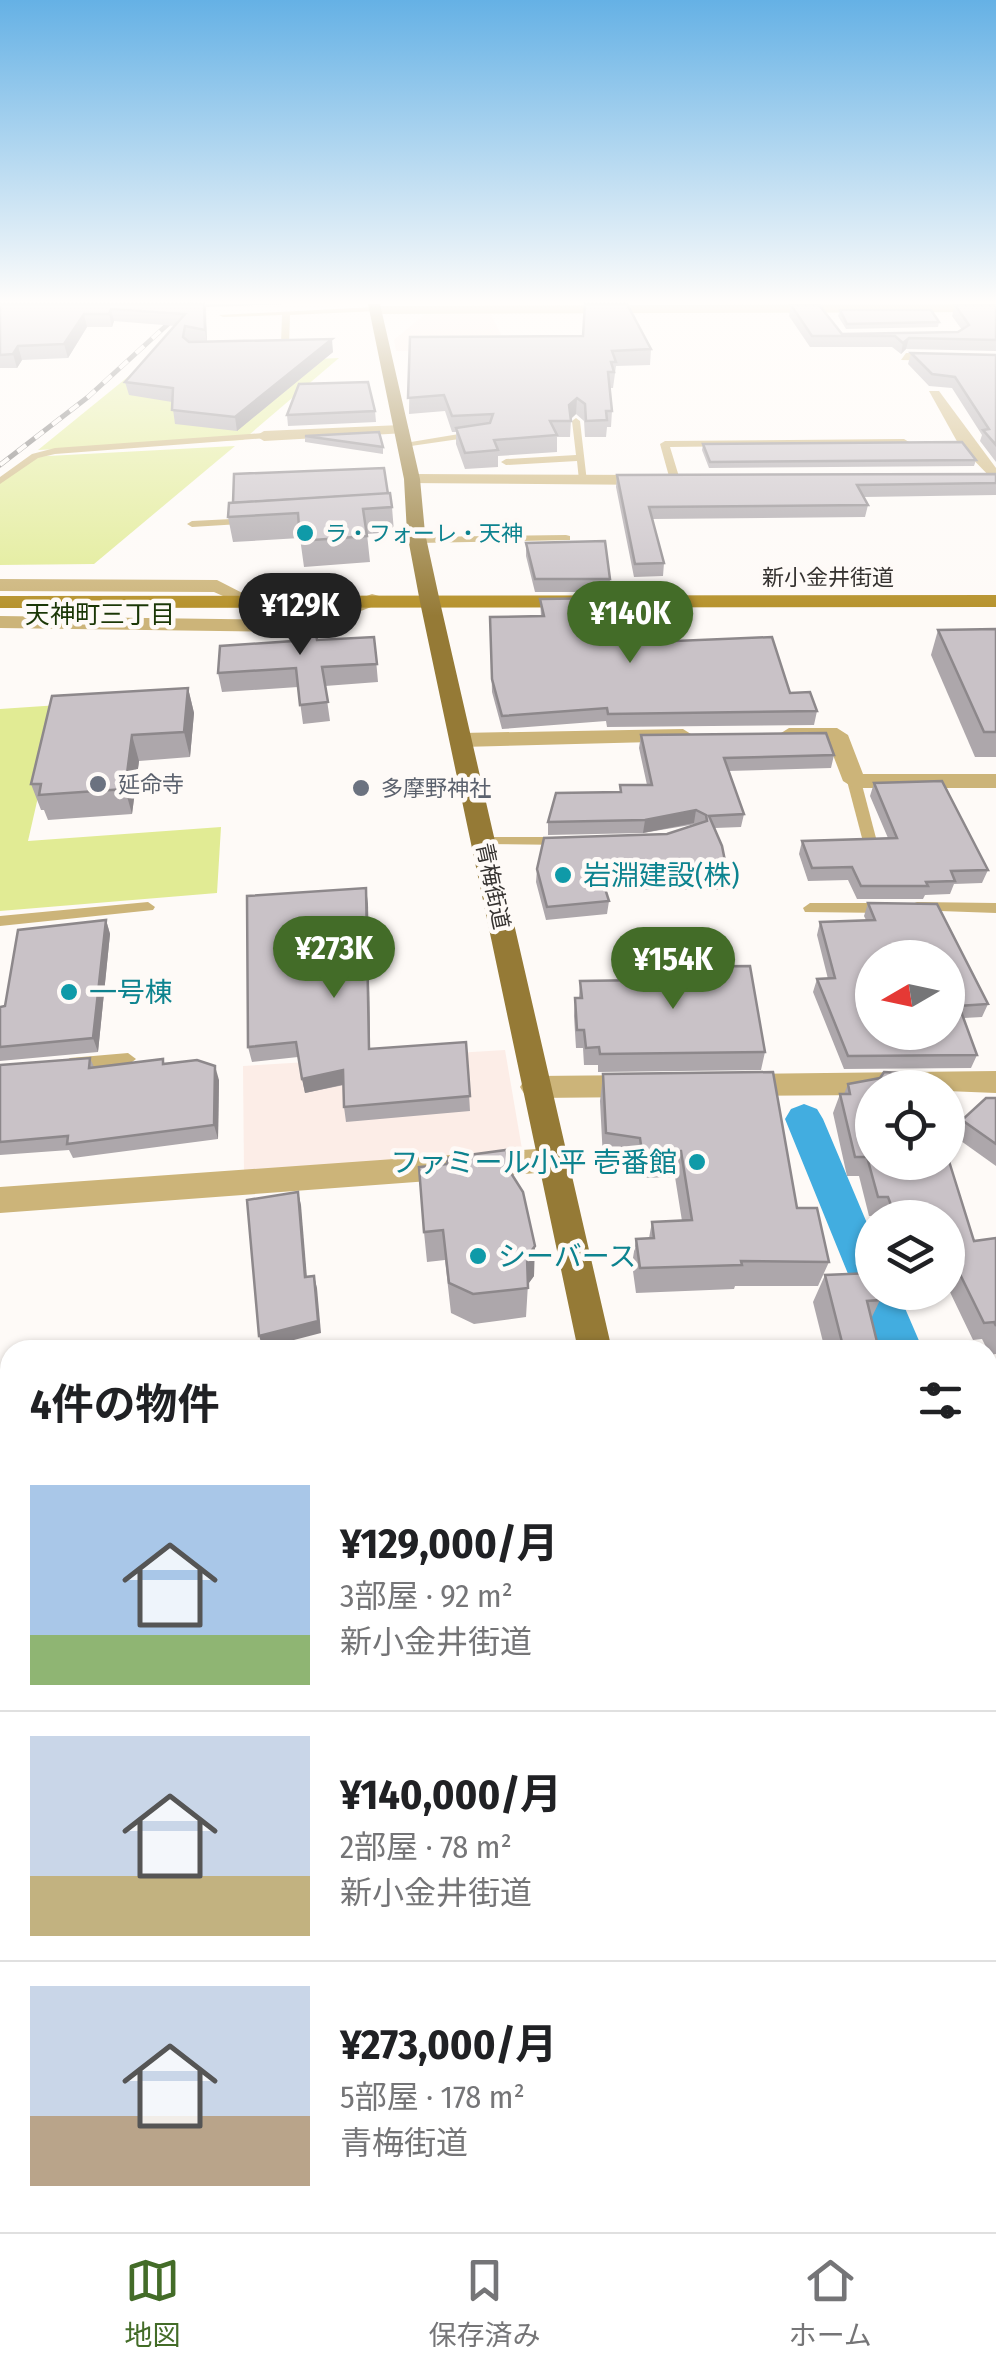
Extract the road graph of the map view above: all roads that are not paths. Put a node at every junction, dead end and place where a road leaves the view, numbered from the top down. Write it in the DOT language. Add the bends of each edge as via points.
graph roads {
  1 [pos="396,408"];
  2 [pos="943,408"];
  3 [pos="576,422"];
  4 [pos="487,434"];
  5 [pos="264,436"];
  6 [pos="402,437"];
  7 [pos="925,442"];
  8 [pos="945,442"];
  9 [pos="965,442"];
  10 [pos="581,458"];
  11 [pos="506,462"];
  12 [pos="383,470"];
  13 [pos="411,473"];
  14 [pos="974,476"];
  15 [pos="995,476"];
  16 [pos="584,480"];
  17 [pos="675,480"];
  18 [pos="695,480"];
  19 [pos="0,482"];
  20 [pos="268,520"];
  21 [pos="192,524"];
  22 [pos="566,538"];
  23 [pos="418,540"];
  24 [pos="0,584"];
  25 [pos="372,600"];
  26 [pos="996,601"];
  27 [pos="0,602"];
  28 [pos="430,602"];
  29 [pos="254,604"];
  30 [pos="0,622"];
  31 [pos="703,736"];
  32 [pos="760,736"];
  33 [pos="461,740"];
  34 [pos="854,781"];
  35 [pos="996,781"];
  36 [pos="869,838"];
  37 [pos="484,841"];
  38 [pos="580,841"];
  39 [pos="148,907"];
  40 [pos="810,908"];
  41 [pos="996,908"];
  42 [pos="0,921"];
  43 [pos="128,1059"];
  44 [pos="55,1066"];
  45 [pos="996,1082"];
  46 [pos="535,1087"];
  47 [pos="550,1160"];
  48 [pos="0,1200"];
  49 [pos="593,1340"];
  1 -- 6 [label="main road, 青梅街道"];
  2 -- 9 [label="street"];
  3 -- 10 [label="lane"];
  4 -- 6 [label="lane"];
  5 -- 6 [label="street"];
  5 -- 19 [label="lane" via="55,450"];
  6 -- 13 [label="main road, 青梅街道"];
  7 -- 17 [label="lane" via="665,444"];
  8 -- 9 [label="lane"];
  9 -- 15 [label="street"];
  10 -- 11 [label="lane"];
  10 -- 16 [label="lane"];
  12 -- 13 [label="street"];
  13 -- 16 [label="street"];
  13 -- 23 [label="main road, 青梅街道" via="408,511"];
  14 -- 15 [label="street"];
  16 -- 17 [label="street"];
  17 -- 18 [label="street"];
  20 -- 21 [label="lane"];
  22 -- 23 [label="lane"];
  23 -- 28 [label="main road, 青梅街道"];
  24 -- 29 [label="street" via="218,586"];
  25 -- 28 [label="main road, 新小金井街道"];
  25 -- 29 [label="main road, 新小金井街道"];
  25 -- 30 [label="street" via="288,626"];
  26 -- 28 [label="main road, 新小金井街道"];
  27 -- 29 [label="main road, 新小金井街道"];
  28 -- 33 [label="main road, 青梅街道"];
  31 -- 33 [label="street"];
  32 -- 34 [label="street" via="837,735"];
  33 -- 37 [label="main road, 青梅街道"];
  34 -- 35 [label="street"];
  34 -- 36 [label="lane"];
  37 -- 38 [label="lane"];
  37 -- 46 [label="main road, 青梅街道"];
  39 -- 42 [label="lane"];
  40 -- 41 [label="lane"];
  43 -- 44 [label="lane"];
  45 -- 46 [label="street"];
  46 -- 47 [label="main road, 青梅街道"];
  47 -- 48 [label="street"];
  47 -- 49 [label="main road, 青梅街道"];
}
